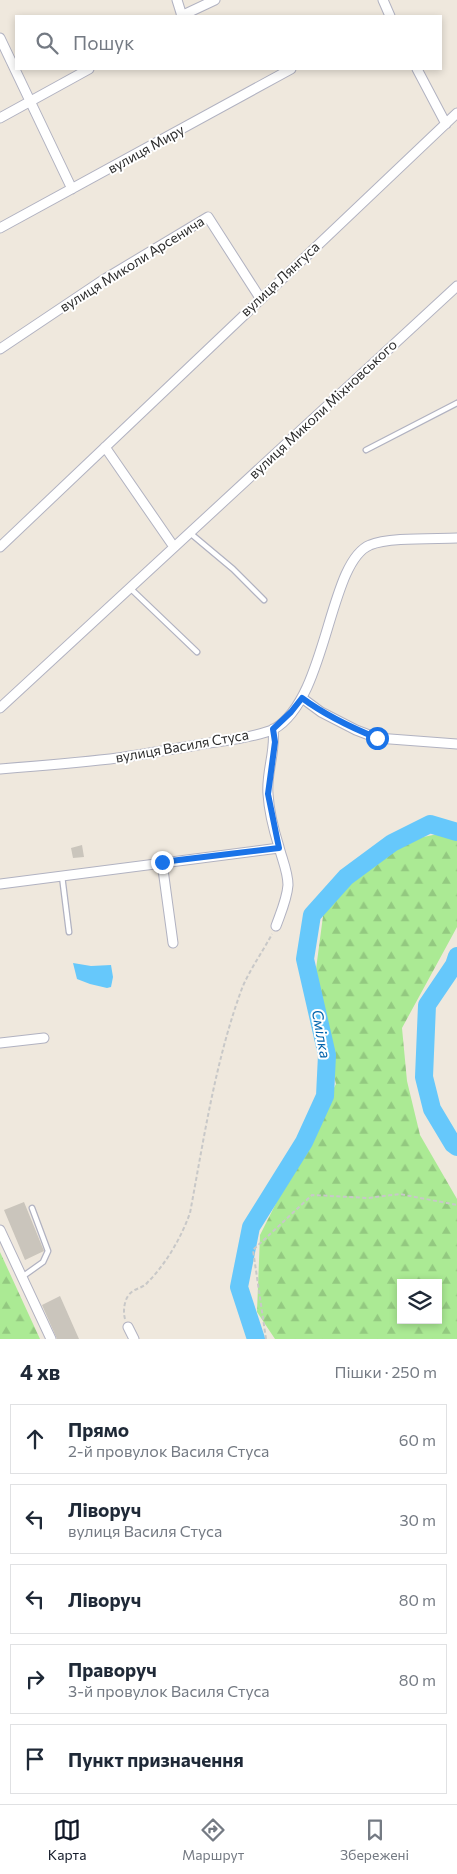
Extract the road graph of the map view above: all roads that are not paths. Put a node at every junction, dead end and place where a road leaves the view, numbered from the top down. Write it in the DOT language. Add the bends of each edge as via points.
graph roads {
  1 [pos="177,0"];
  2 [pos="215,0"];
  3 [pos="383,0"];
  4 [pos="182,15"];
  5 [pos="184,15"];
  6 [pos="389,15"];
  7 [pos="0,38"];
  8 [pos="15,69"];
  9 [pos="16,70"];
  10 [pos="87,70"];
  11 [pos="289,70"];
  12 [pos="418,70"];
  13 [pos="31,102"];
  14 [pos="457,113"];
  15 [pos="0,118"];
  16 [pos="446,124"];
  17 [pos="72,189"];
  18 [pos="0,228"];
  19 [pos="457,286"];
  20 [pos="260,298"];
  21 [pos="0,349"];
  22 [pos="457,403"];
  23 [pos="105,447"];
  24 [pos="366,450"];
  25 [pos="190,533"];
  26 [pos="457,538"];
  27 [pos="0,547"];
  28 [pos="174,547"];
  29 [pos="130,588"];
  30 [pos="264,600"];
  31 [pos="197,652"];
  32 [pos="302,698"];
  33 [pos="0,708"];
  34 [pos="273,729"];
  35 [pos="457,744"];
  36 [pos="0,769"];
  37 [pos="279,848"];
  38 [pos="162,862"];
  39 [pos="62,876"];
  40 [pos="0,884"];
  41 [pos="276,926"];
  42 [pos="69,932"];
  43 [pos="173,943"];
  44 [pos="44,1038"];
  45 [pos="0,1043"];
  46 [pos="32,1208"];
  47 [pos="0,1230"];
  48 [pos="22,1277"];
  49 [pos="128,1327"];
  50 [pos="51,1339"];
  51 [pos="134,1339"];
  1 -- 4 [label="street"];
  2 -- 5 [label="street"];
  3 -- 6 [label="street"];
  7 -- 8 [label="street"];
  9 -- 13 [label="street"];
  10 -- 13 [label="street"];
  11 -- 17 [label="street, вулиця Миру"];
  12 -- 16 [label="street"];
  13 -- 15 [label="street"];
  13 -- 17 [label="street"];
  14 -- 16 [label="street, вулиця Лянгуса"];
  16 -- 20 [label="street, вулиця Лянгуса"];
  17 -- 18 [label="street, вулиця Миру"];
  19 -- 25 [label="street, вулиця Миколи Міхновського"];
  20 -- 21 [label="street, вулиця Миколи Арсенича" via="208,217 102,280"];
  20 -- 23 [label="street, вулиця Лянгуса"];
  22 -- 24 [label="lane"];
  23 -- 27 [label="street, вулиця Лянгуса"];
  23 -- 28 [label="street"];
  25 -- 28 [label="street, вулиця Миколи Міхновського"];
  25 -- 30 [label="lane"];
  26 -- 32 [label="street" via="382,542 370,545 356,555 346,574"];
  28 -- 29 [label="street, вулиця Миколи Міхновського"];
  29 -- 31 [label="lane"];
  29 -- 33 [label="street, вулиця Миколи Міхновського"];
  32 -- 34 [label="street"];
  32 -- 35 [label="street" via="321,712 377,738"];
  34 -- 36 [label="street, вулиця Василя Стуса" via="218,742 111,759"];
  34 -- 37 [label="street" via="275,742 268,794"];
  37 -- 38 [label="street"];
  37 -- 41 [label="street" via="288,884"];
  38 -- 39 [label="street"];
  38 -- 43 [label="street"];
  39 -- 40 [label="street"];
  39 -- 42 [label="lane"];
  44 -- 45 [label="street"];
  46 -- 48 [label="lane" via="48,1250 43,1262"];
  47 -- 48 [label="street"];
  48 -- 50 [label="street"];
  49 -- 51 [label="street"];
}
